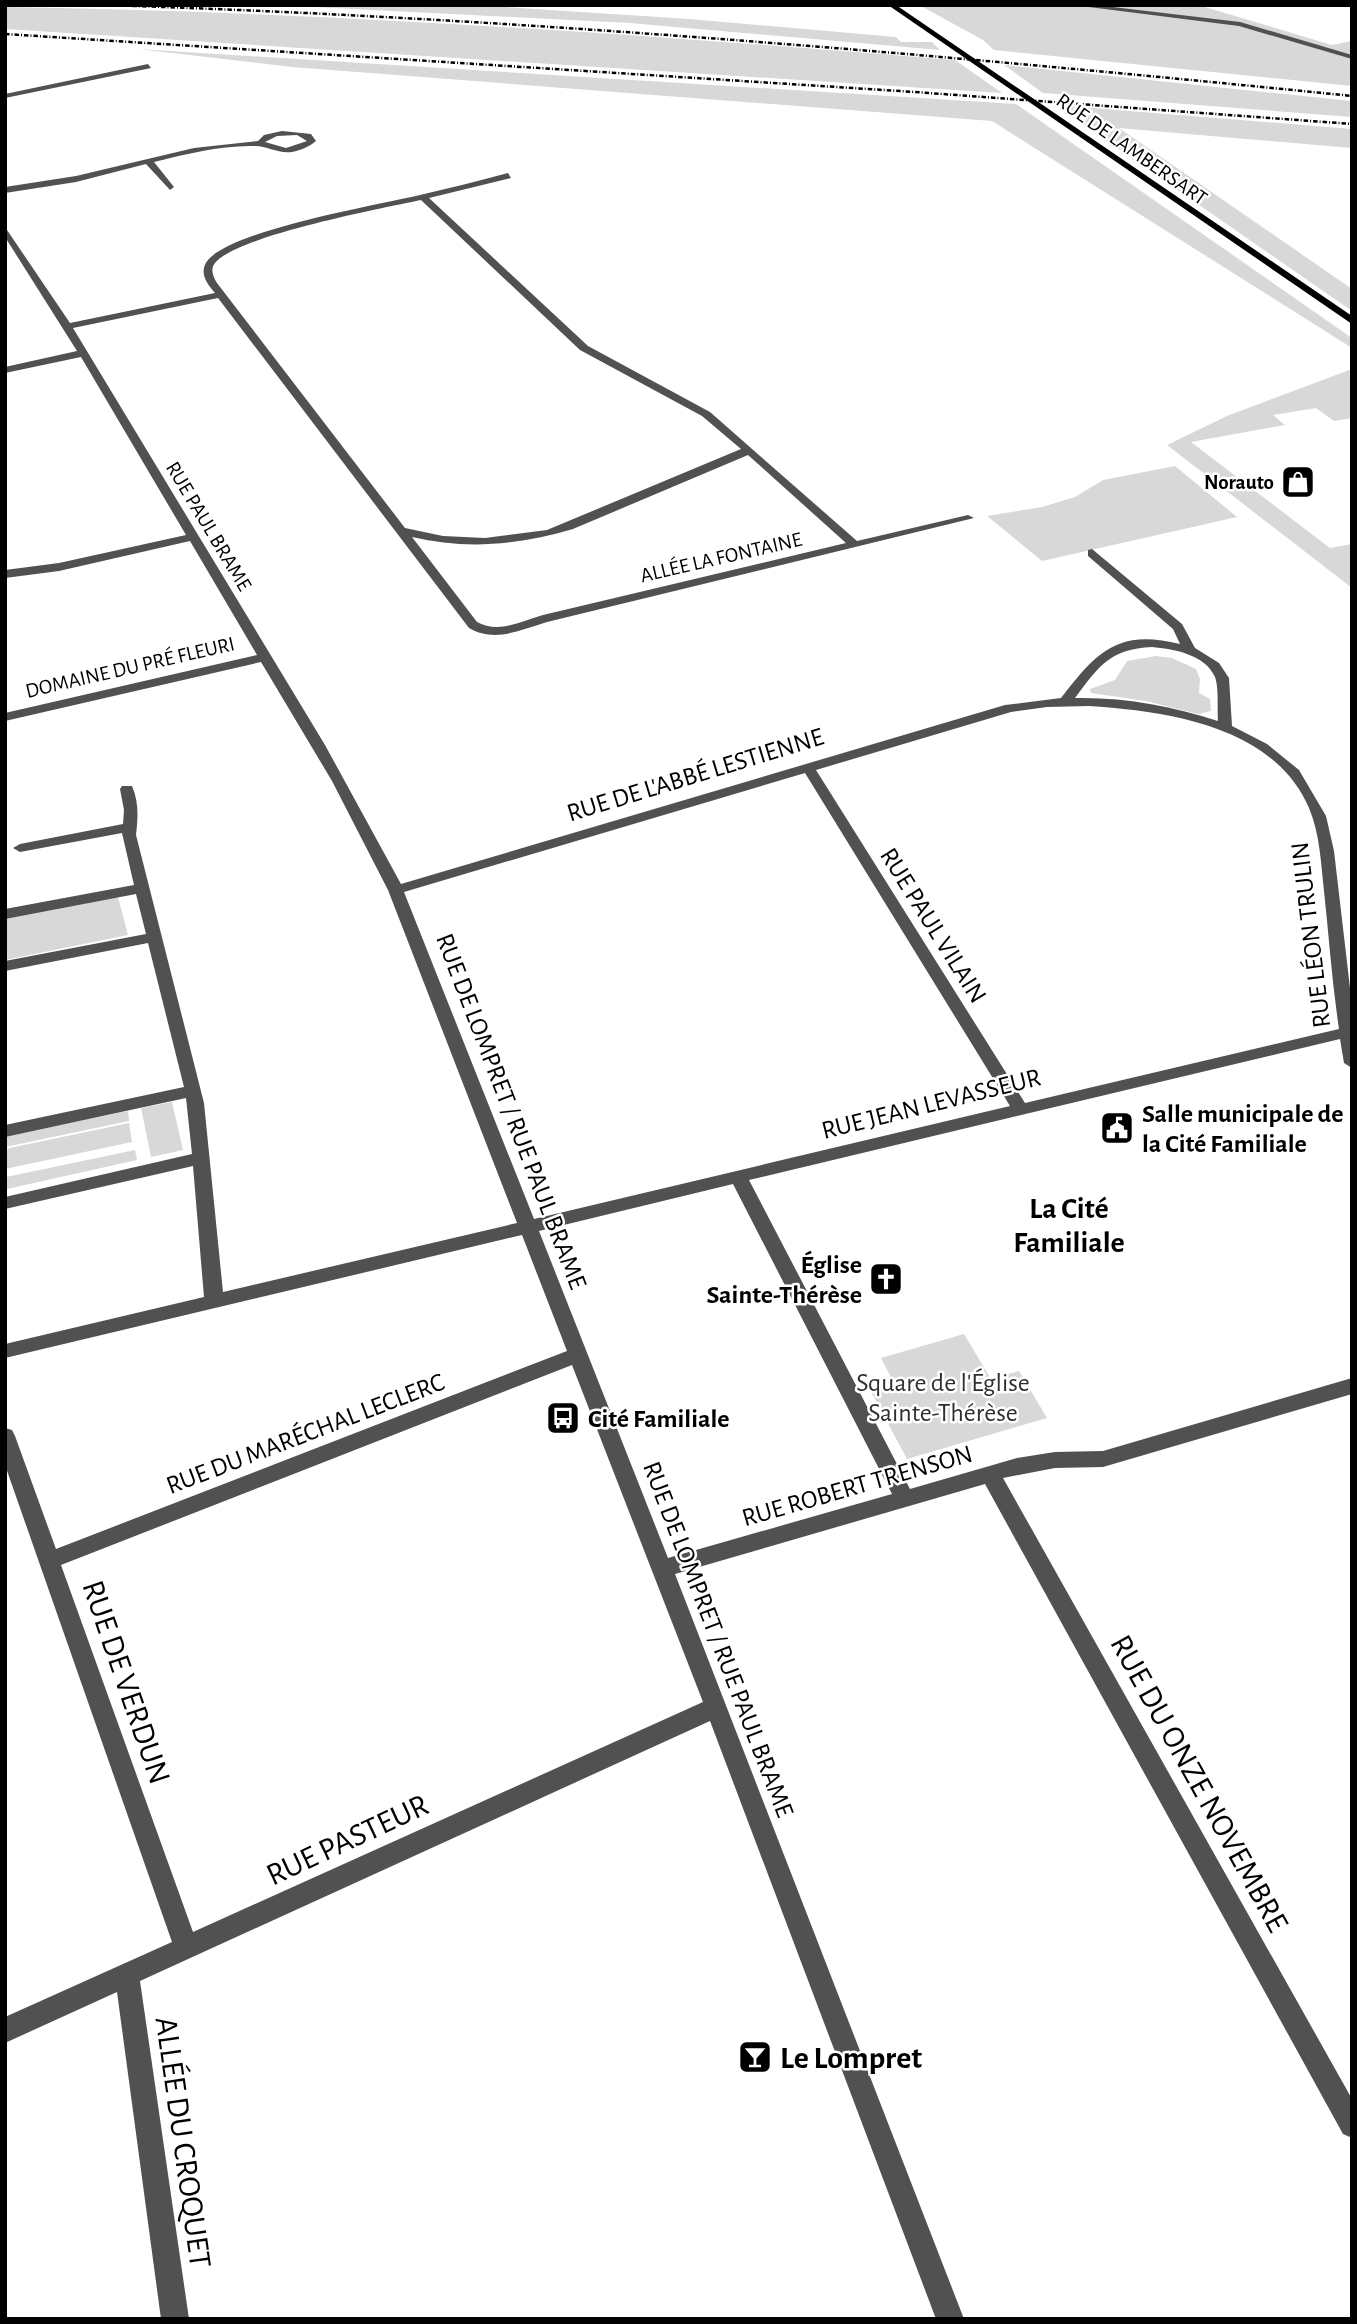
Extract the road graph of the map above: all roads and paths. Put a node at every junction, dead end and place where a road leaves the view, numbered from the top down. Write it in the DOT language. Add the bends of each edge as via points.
graph roads {
  1 [pos="891,5"];
  2 [pos="1076,5"];
  3 [pos="1350,55"];
  4 [pos="148,66"];
  5 [pos="5,96"];
  6 [pos="260,143"];
  7 [pos="148,160"];
  8 [pos="509,176"];
  9 [pos="170,187"];
  10 [pos="5,190"];
  11 [pos="423,197"];
  12 [pos="5,230"];
  13 [pos="213,285"];
  14 [pos="221,295"];
  15 [pos="65,321"];
  16 [pos="1352,321"];
  17 [pos="84,353"];
  18 [pos="5,370"];
  19 [pos="749,450"];
  20 [pos="968,518"];
  21 [pos="401,531"];
  22 [pos="193,537"];
  23 [pos="855,545"];
  24 [pos="1092,553"];
  25 [pos="5,574"];
  26 [pos="1189,650"];
  27 [pos="265,657"];
  28 [pos="1067,700"];
  29 [pos="5,717"];
  30 [pos="301,718"];
  31 [pos="1225,729"];
  32 [pos="807,766"];
  33 [pos="127,789"];
  34 [pos="129,827"];
  35 [pos="20,848"];
  36 [pos="142,888"];
  37 [pos="396,890"];
  38 [pos="5,914"];
  39 [pos="154,937"];
  40 [pos="5,966"];
  41 [pos="1347,1032"];
  42 [pos="1352,1063"];
  43 [pos="193,1091"];
  44 [pos="1020,1109"];
  45 [pos="5,1130"];
  46 [pos="202,1158"];
  47 [pos="738,1177"];
  48 [pos="5,1203"];
  49 [pos="528,1228"];
  50 [pos="214,1301"];
  51 [pos="5,1351"];
  52 [pos="579,1354"];
  53 [pos="1352,1386"];
  54 [pos="5,1436"];
  55 [pos="990,1474"];
  56 [pos="905,1498"];
  57 [pos="51,1560"];
  58 [pos="662,1569"];
  59 [pos="716,1707"];
  60 [pos="187,1949"];
  61 [pos="127,1975"];
  62 [pos="5,2030"];
  63 [pos="1352,2124"];
  64 [pos="174,2319"];
  65 [pos="950,2319"];
  1 -- 16 [label="main road, RUE DE LAMBERSART"];
  2 -- 3 [label="street" via="1240,24"];
  4 -- 5 [label="street"];
  6 -- 6 [label="street" via="286,150 312,141 304,135 282,133"];
  6 -- 7 [label="street" via="194,149"];
  7 -- 9 [label="street"];
  7 -- 10 [label="street" via="76,179"];
  8 -- 11 [label="street"];
  11 -- 13 [label="street" via="240,242 210,263 208,276"];
  11 -- 19 [label="street" via="584,348 706,414"];
  12 -- 15 [label="street, RUE PAUL BRAME"];
  13 -- 14 [label="street"];
  13 -- 15 [label="street"];
  14 -- 15 [label="street"];
  14 -- 21 [label="street"];
  15 -- 17 [label="street, RUE PAUL BRAME"];
  17 -- 18 [label="street"];
  17 -- 22 [label="street, RUE PAUL BRAME"];
  19 -- 21 [label="street" via="544,534 465,541"];
  19 -- 23 [label="street"];
  20 -- 23 [label="street, ALLÉE LA FONTAINE"];
  21 -- 23 [label="street, ALLÉE LA FONTAINE" via="472,625 483,631 505,632 543,618"];
  22 -- 25 [label="street" via="59,567"];
  22 -- 27 [label="street, RUE PAUL BRAME"];
  24 -- 26 [label="street" via="1178,627"];
  26 -- 28 [label="street" via="1150,644 1114,650 1098,661"];
  26 -- 31 [label="street" via="1219,671"];
  27 -- 29 [label="street, DOMAINE DU PRÉ FLEURI"];
  27 -- 30 [label="street, RUE PAUL BRAME"];
  28 -- 31 [label="street, RUE LÉON TRULIN" via="1153,707"];
  28 -- 32 [label="street, RUE DE L'ABBÉ LESTIENNE" via="1010,708"];
  30 -- 37 [label="street, RUE DE LOMPRET / RUE PAUL BRAME"];
  31 -- 41 [label="street, RUE LÉON TRULIN" via="1281,760 1310,794 1320,818"];
  32 -- 37 [label="street, RUE DE L'ABBÉ LESTIENNE"];
  32 -- 44 [label="street, RUE PAUL VILAIN"];
  33 -- 34 [label="street"];
  34 -- 35 [label="street"];
  34 -- 36 [label="street"];
  36 -- 38 [label="street"];
  36 -- 39 [label="street"];
  37 -- 49 [label="street, RUE DE LOMPRET / RUE PAUL BRAME"];
  39 -- 40 [label="street"];
  39 -- 43 [label="street"];
  41 -- 42 [label="street, RUE LÉON TRULIN"];
  41 -- 44 [label="street, RUE JEAN LEVASSEUR"];
  43 -- 45 [label="street"];
  43 -- 46 [label="street"];
  44 -- 47 [label="street, RUE JEAN LEVASSEUR"];
  46 -- 48 [label="street"];
  46 -- 50 [label="street"];
  47 -- 49 [label="street, RUE JEAN LEVASSEUR"];
  47 -- 56 [label="street"];
  49 -- 50 [label="street, RUE JEAN LEVASSEUR"];
  49 -- 52 [label="street, RUE DE LOMPRET / RUE PAUL BRAME"];
  50 -- 51 [label="street, RUE JEAN LEVASSEUR"];
  52 -- 57 [label="street, RUE DU MARÉCHAL LECLERC"];
  52 -- 58 [label="street, RUE DE LOMPRET / RUE PAUL BRAME"];
  53 -- 55 [label="street, RUE ROBERT TRENSON" via="1103,1460 1055,1460"];
  54 -- 57 [label="street, RUE DE VERDUN"];
  55 -- 56 [label="street, RUE ROBERT TRENSON"];
  55 -- 63 [label="street, RUE DU ONZE NOVEMBRE"];
  56 -- 58 [label="street, RUE ROBERT TRENSON"];
  57 -- 60 [label="street, RUE DE VERDUN"];
  58 -- 59 [label="street, RUE DE LOMPRET / RUE PAUL BRAME"];
  59 -- 60 [label="street, RUE PASTEUR"];
  59 -- 65 [label="street, RUE DE LOMPRET / RUE PAUL BRAME"];
  60 -- 61 [label="street, RUE PASTEUR"];
  61 -- 62 [label="street, RUE PASTEUR"];
  61 -- 64 [label="street, ALLÉE DU CROQUET"];
}
